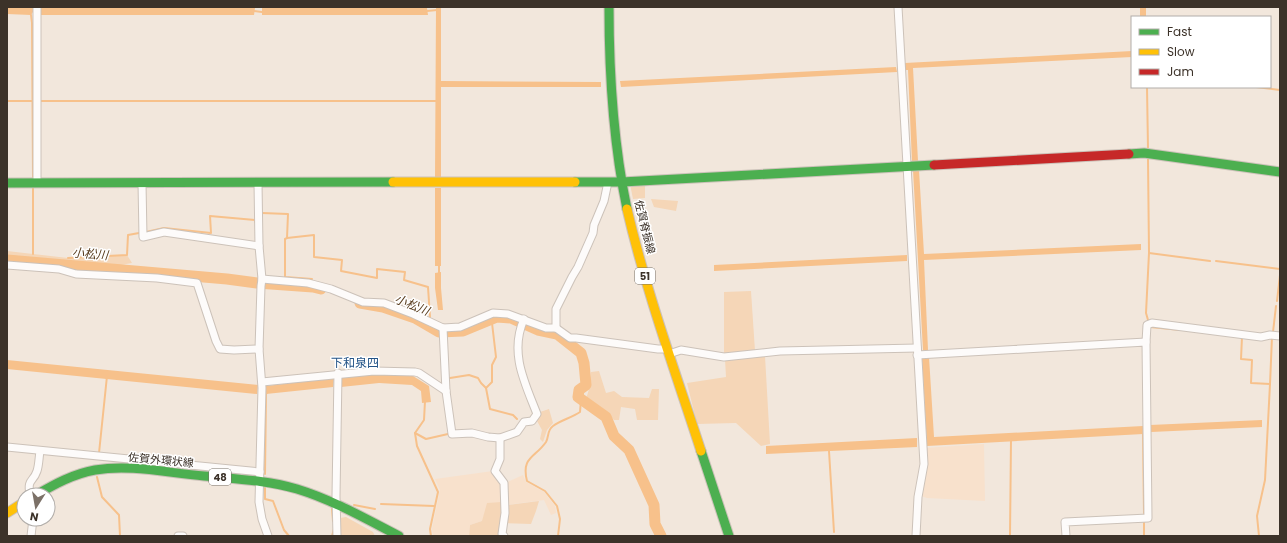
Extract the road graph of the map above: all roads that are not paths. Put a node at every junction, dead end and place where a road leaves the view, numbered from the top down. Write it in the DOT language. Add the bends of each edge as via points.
graph roads {
  1 [pos="609,7"];
  2 [pos="898,7"];
  3 [pos="37,10"];
  4 [pos="913,165"];
  5 [pos="1280,172"];
  6 [pos="608,182"];
  7 [pos="622,182"];
  8 [pos="7,183"];
  9 [pos="37,183"];
  10 [pos="142,183"];
  11 [pos="258,183"];
  12 [pos="259,246"];
  13 [pos="7,265"];
  14 [pos="262,283"];
  15 [pos="524,319"];
  16 [pos="443,328"];
  17 [pos="556,328"];
  18 [pos="1280,336"];
  19 [pos="1146,342"];
  20 [pos="259,349"];
  21 [pos="668,351"];
  22 [pos="921,353"];
  23 [pos="338,379"];
  24 [pos="262,387"];
  25 [pos="446,391"];
  26 [pos="500,438"];
  27 [pos="7,447"];
  28 [pos="40,451"];
  29 [pos="260,477"];
  30 [pos="28,487"];
  31 [pos="50,487"];
  32 [pos="336,506"];
  33 [pos="16,507"];
  34 [pos="7,512"];
  35 [pos="178,536"];
  36 [pos="183,536"];
  37 [pos="268,536"];
  38 [pos="337,536"];
  39 [pos="399,536"];
  40 [pos="504,536"];
  41 [pos="729,536"];
  42 [pos="916,536"];
  43 [pos="1066,536"];
  1 -- 7 [label="street, 佐賀脊振線 / 51" via="612,105"];
  2 -- 4 [label="street" via="901,68"];
  3 -- 9 [label="street"];
  4 -- 5 [label="street" via="1144,153"];
  4 -- 7 [label="street"];
  4 -- 22 [label="street"];
  6 -- 7 [label="street"];
  6 -- 11 [label="street"];
  6 -- 17 [label="street" via="593,233 556,309"];
  7 -- 21 [label="street, 佐賀脊振線 / 51" via="640,258"];
  8 -- 9 [label="street"];
  9 -- 10 [label="street"];
  10 -- 11 [label="street"];
  10 -- 12 [label="street" via="142,237 164,232"];
  11 -- 12 [label="street"];
  12 -- 14 [label="street"];
  13 -- 20 [label="street" via="59,269 76,274 157,278 197,283 220,349"];
  14 -- 16 [label="street" via="308,283 363,302 384,303"];
  14 -- 20 [label="street"];
  15 -- 16 [label="street" via="493,313 460,327"];
  15 -- 17 [label="street" via="546,328"];
  15 -- 26 [label="street" via="517,345 519,360 537,414 532,421 524,422 517,432"];
  16 -- 25 [label="street"];
  17 -- 21 [label="street" via="570,338"];
  18 -- 19 [label="street" via="1261,337 1152,323 1147,325"];
  19 -- 22 [label="street"];
  19 -- 43 [label="street" via="1148,518 1065,522"];
  20 -- 24 [label="street"];
  21 -- 22 [label="street" via="681,350 724,357 780,351"];
  21 -- 41 [label="street, 佐賀脊振線 / 51"];
  22 -- 42 [label="street" via="924,464 918,497"];
  23 -- 24 [label="street"];
  23 -- 25 [label="street" via="374,370 415,372"];
  23 -- 32 [label="street"];
  24 -- 29 [label="street"];
  25 -- 26 [label="street" via="452,434 472,433"];
  26 -- 40 [label="street" via="500,459 495,471 504,483"];
  27 -- 28 [label="street"];
  28 -- 29 [label="street"];
  28 -- 30 [label="street" via="38,468"];
  29 -- 31 [label="street, 佐賀外環状線 / 48" via="114,469 79,474"];
  29 -- 32 [label="street, 佐賀外環状線 / 48" via="312,494"];
  29 -- 37 [label="street" via="259,502"];
  32 -- 38 [label="street"];
  32 -- 39 [label="street, 佐賀外環状線 / 48"];
  33 -- 34 [label="street"];
  35 -- 36 [label="street"];
}
